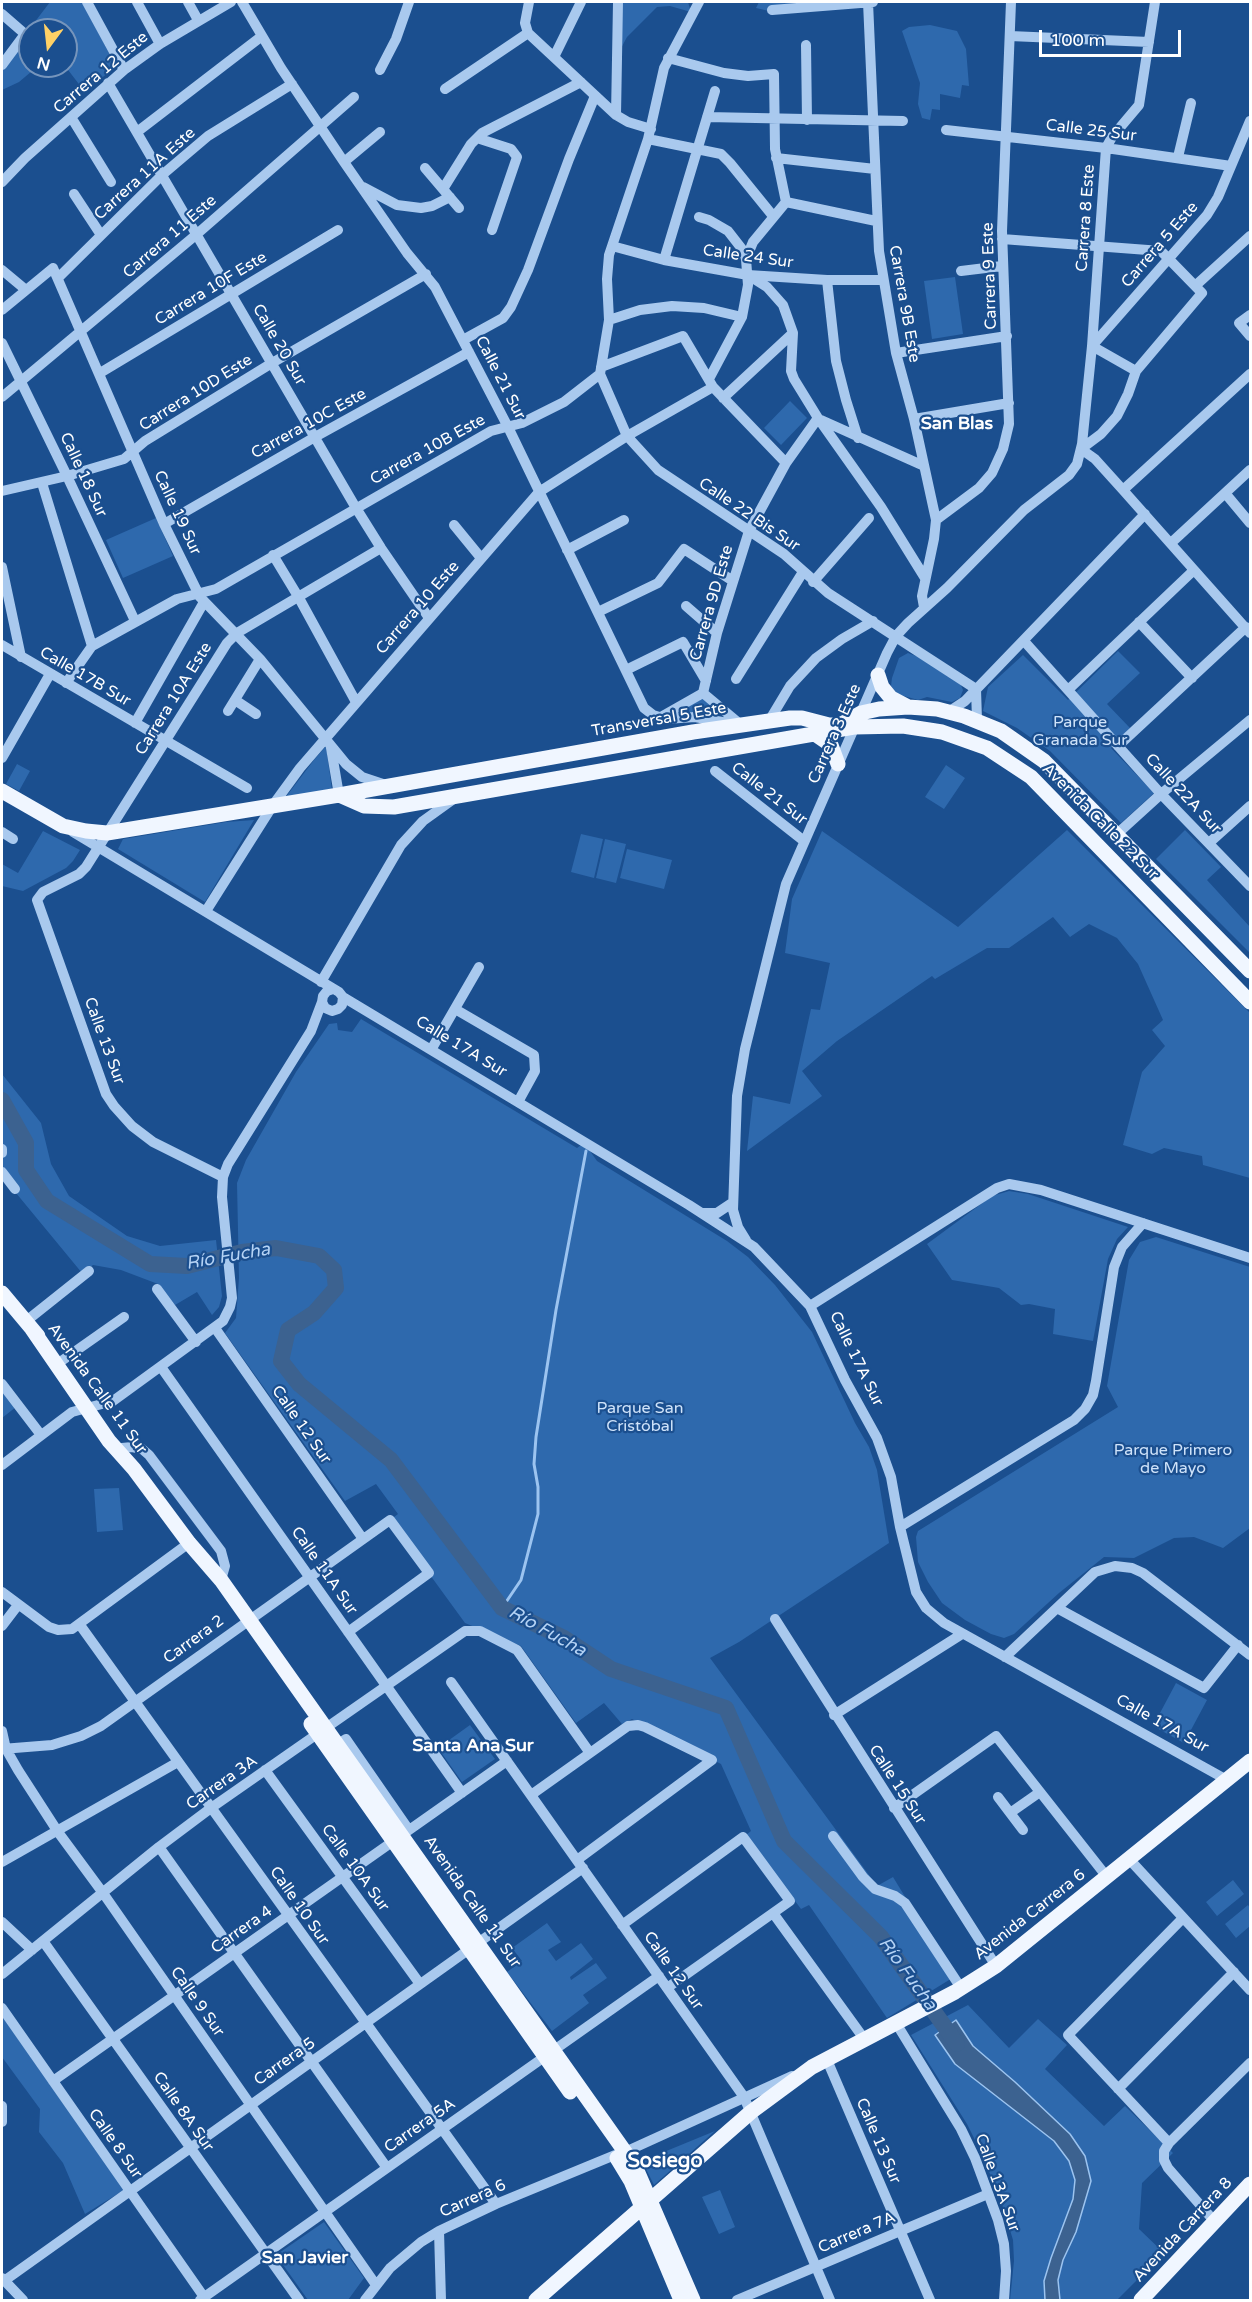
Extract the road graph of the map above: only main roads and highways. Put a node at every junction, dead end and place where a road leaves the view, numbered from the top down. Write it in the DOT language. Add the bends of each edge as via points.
graph roads {
  1 [pos="878,675"];
  2 [pos="908,707"];
  3 [pos="861,713"];
  4 [pos="815,734"];
  5 [pos="838,764"];
  6 [pos="2,790"];
  7 [pos="339,795"];
  8 [pos="1251,971"];
  9 [pos="1251,1002"];
  10 [pos="2,1293"];
  11 [pos="28,1325"];
  12 [pos="90,1407"];
  13 [pos="134,1469"];
  14 [pos="189,1543"];
  15 [pos="245,1622"];
  16 [pos="322,1730"];
  17 [pos="1251,1761"];
  18 [pos="402,1836"];
  19 [pos="1251,2184"];
  20 [pos="646,2203"];
  21 [pos="536,2300"];
  22 [pos="681,2301"];
  23 [pos="693,2301"];
  24 [pos="1141,2301"];
  1 -- 2 [label="main road" via="891,698"];
  2 -- 3 [label="main road, Avenida Calle 22 Sur"];
  2 -- 8 [label="main road, Avenida Calle 22 Sur" via="950,711 977,720 1011,737 1044,761"];
  3 -- 7 [label="main road, Transversal 5 Este" via="840,725 802,718 738,725"];
  4 -- 5 [label="main road" via="831,745"];
  4 -- 7 [label="main road" via="384,808 358,804"];
  4 -- 9 [label="main road, Avenida Calle 22 Sur" via="903,726 942,732 987,748 1016,765"];
  6 -- 7 [label="main road, Transversal 5 Este" via="63,826 107,832"];
  10 -- 11 [label="main road, Avenida Calle 11 Sur"];
  11 -- 12 [label="main road, Avenida Calle 11 Sur"];
  11 -- 12 [label="main road, Avenida Calle 11 Sur" via="60,1362"];
  12 -- 13 [label="main road, Avenida Calle 11 Sur"];
  12 -- 13 [label="main road, Avenida Calle 11 Sur" via="109,1441"];
  13 -- 14 [label="main road, Avenida Calle 11 Sur"];
  14 -- 15 [label="main road, Avenida Calle 11 Sur" via="214,1586"];
  14 -- 15 [label="main road, Avenida Calle 11 Sur" via="221,1580"];
  15 -- 16 [label="main road, Avenida Calle 11 Sur"];
  16 -- 18 [label="main road, Avenida Calle 11 Sur"];
  16 -- 18 [label="main road, Avenida Calle 11 Sur" via="338,1744"];
  17 -- 20 [label="main road, Avenida Carrera 6" via="996,1966 812,2067 751,2112"];
  18 -- 20 [label="main road, Avenida Calle 11 Sur" via="474,1946 620,2153 628,2175"];
  19 -- 24 [label="main road, Avenida Carrera 8"];
  20 -- 21 [label="main road, Avenida Carrera 6"];
  20 -- 22 [label="main road, Avenida Calle 11 Sur"];
  20 -- 23 [label="main road, Avenida Calle 11 Sur"];
}
